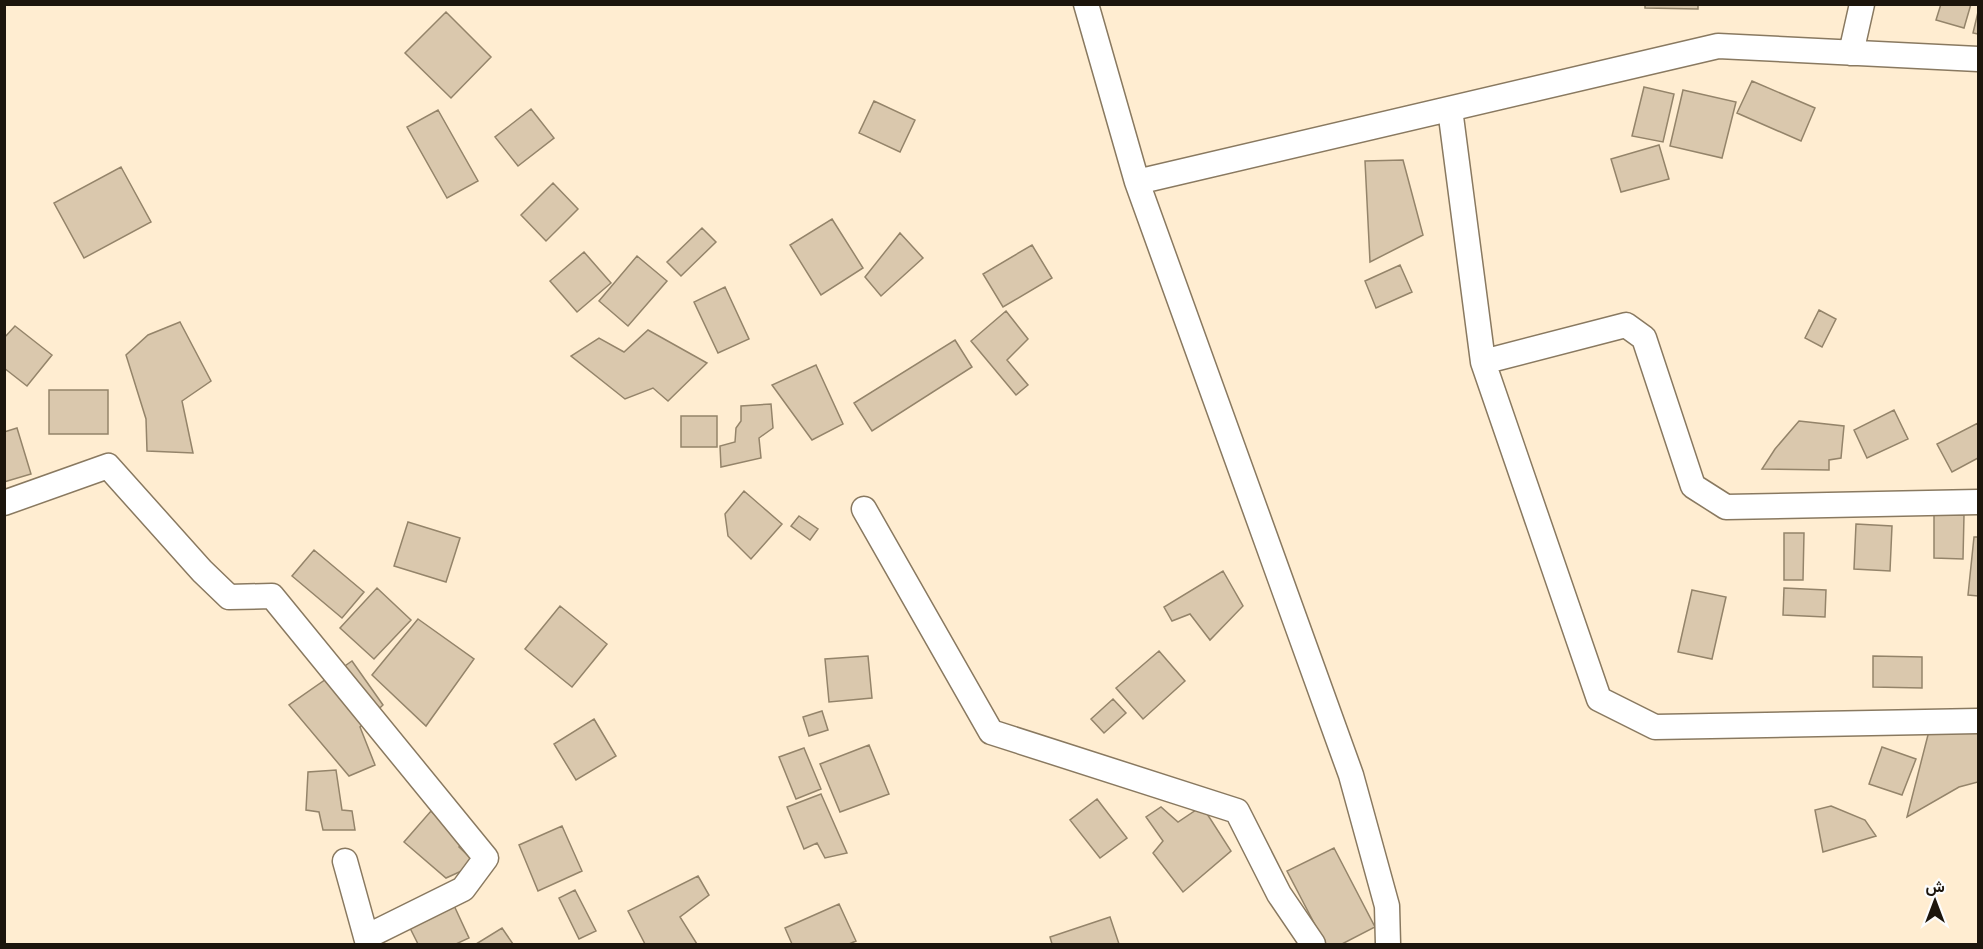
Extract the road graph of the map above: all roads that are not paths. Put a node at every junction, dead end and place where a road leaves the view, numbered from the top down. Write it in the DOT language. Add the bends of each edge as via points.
graph roads {
  1 [pos="1086,4"];
  2 [pos="1862,4"];
  3 [pos="1851,53"];
  4 [pos="1978,59"];
  5 [pos="1450,110"];
  6 [pos="1137,182"];
  7 [pos="1483,362"];
  8 [pos="1978,502"];
  9 [pos="4,503"];
  10 [pos="864,509"];
  11 [pos="1978,721"];
  12 [pos="345,861"];
  13 [pos="367,941"];
  14 [pos="1313,945"];
  15 [pos="1388,945"];
  1 -- 6 [label="street"];
  2 -- 3 [label="street"];
  3 -- 4 [label="street"];
  3 -- 5 [label="street" via="1718,46"];
  5 -- 6 [label="street"];
  5 -- 7 [label="street"];
  6 -- 15 [label="street" via="1351,775 1387,906"];
  7 -- 8 [label="street" via="1626,325 1644,338 1693,486 1726,507"];
  7 -- 11 [label="street" via="1599,699 1655,726"];
  9 -- 13 [label="street" via="108,466 229,597 272,596 486,858 463,889"];
  10 -- 14 [label="street" via="991,732 1237,811 1279,894"];
  12 -- 13 [label="street"];
}
